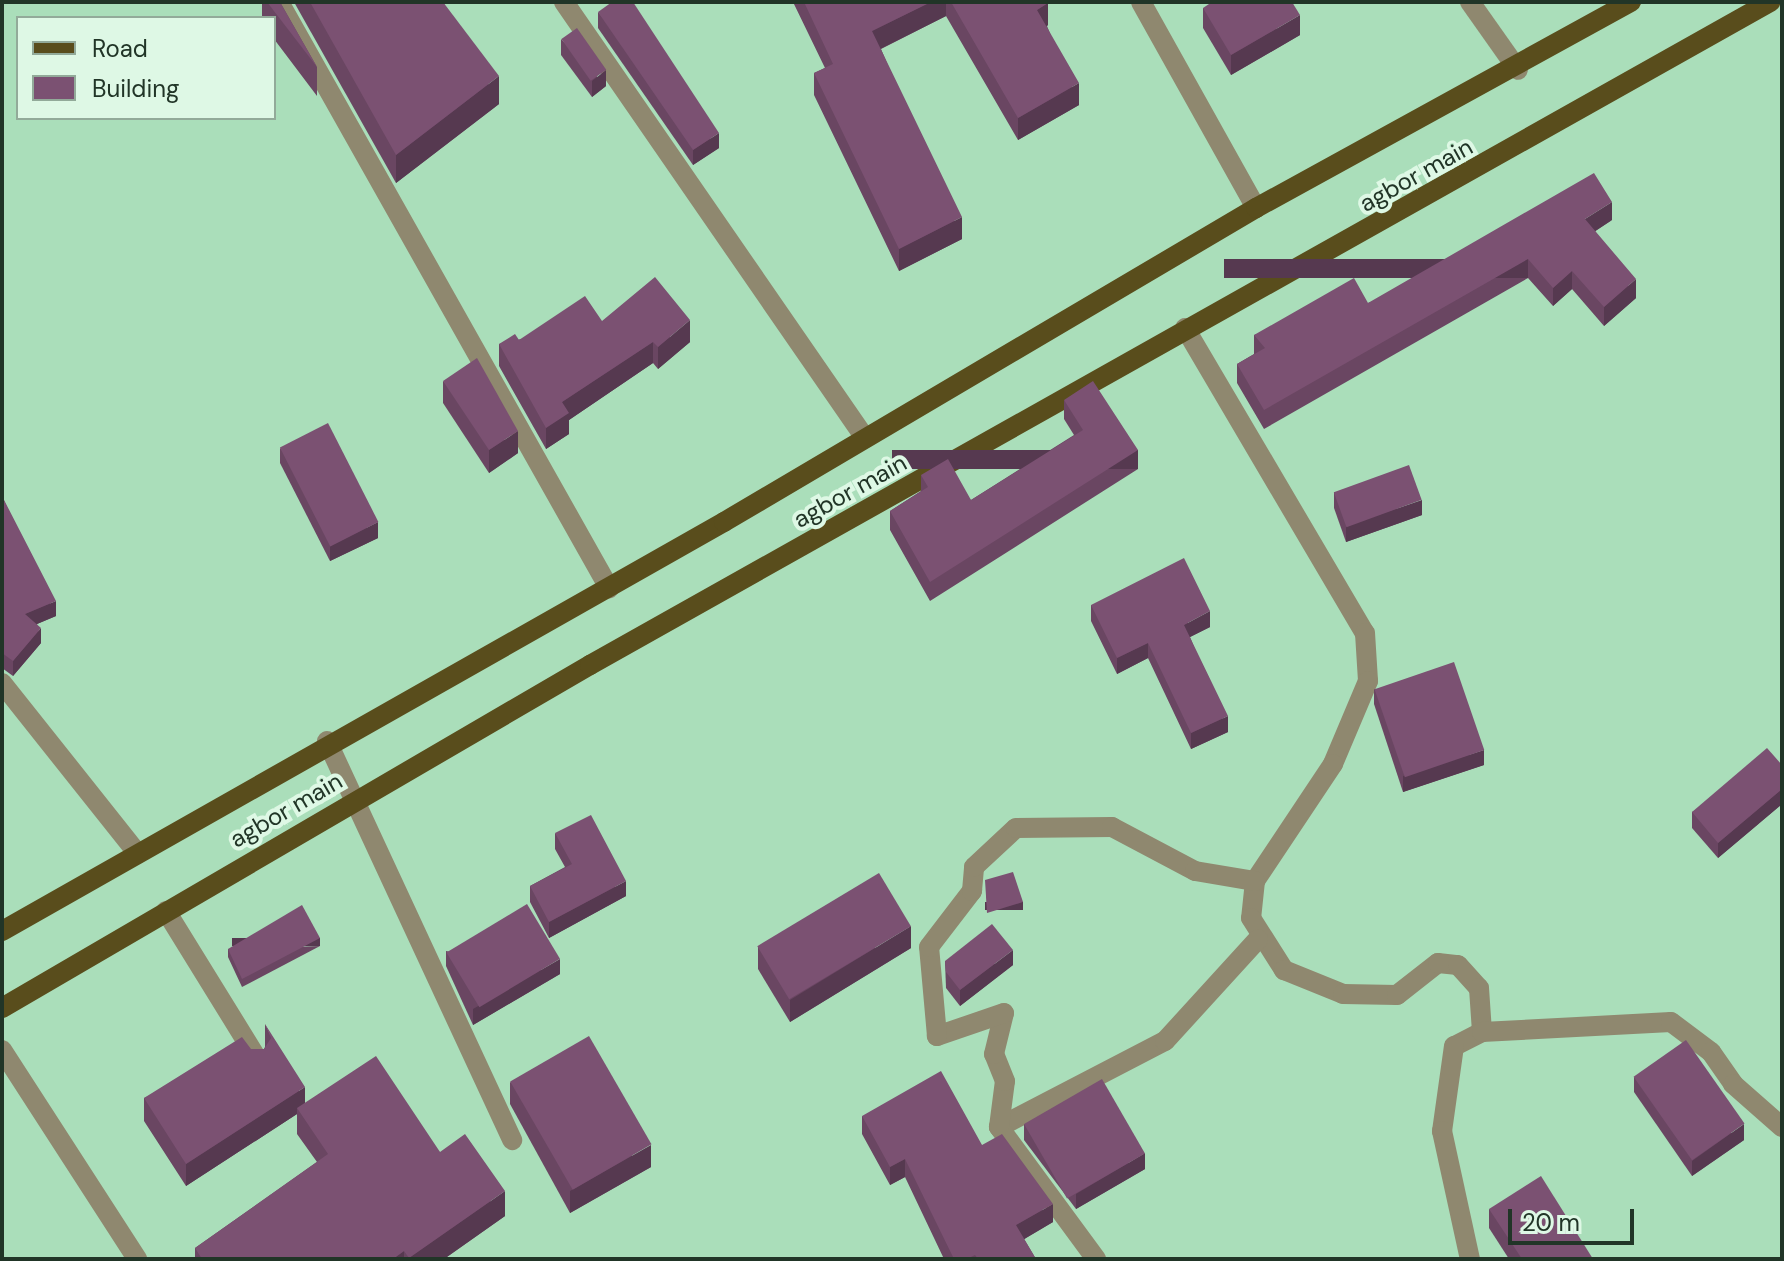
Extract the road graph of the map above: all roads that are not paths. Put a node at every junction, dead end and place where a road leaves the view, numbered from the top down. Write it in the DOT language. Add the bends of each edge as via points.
graph roads {
  1 [pos="279,2"];
  2 [pos="564,2"];
  3 [pos="1141,2"];
  4 [pos="1470,2"];
  5 [pos="1631,2"];
  6 [pos="1770,2"];
  7 [pos="1518,70"];
  8 [pos="1256,208"];
  9 [pos="1185,328"];
  10 [pos="865,438"];
  11 [pos="609,588"];
  12 [pos="2,683"];
  13 [pos="327,741"];
  14 [pos="355,800"];
  15 [pos="138,854"];
  16 [pos="1255,881"];
  17 [pos="166,911"];
  18 [pos="2,931"];
  19 [pos="1258,939"];
  20 [pos="2,1008"];
  21 [pos="1482,1032"];
  22 [pos="2,1050"];
  23 [pos="258,1060"];
  24 [pos="999,1127"];
  25 [pos="1782,1127"];
  26 [pos="512,1140"];
  27 [pos="137,1259"];
  28 [pos="1096,1259"];
  29 [pos="1470,1259"];
  1 -- 11 [label="street"];
  2 -- 10 [label="street"];
  3 -- 8 [label="street"];
  4 -- 7 [label="street"];
  5 -- 7 [label="main road, agbor main"];
  6 -- 9 [label="main road, agbor main"];
  7 -- 8 [label="main road, agbor main"];
  8 -- 10 [label="main road, agbor main"];
  9 -- 14 [label="main road, agbor main"];
  9 -- 16 [label="street" via="1365,633 1368,681 1333,764"];
  10 -- 11 [label="main road, agbor main"];
  11 -- 13 [label="main road, agbor main"];
  12 -- 15 [label="street"];
  13 -- 14 [label="street"];
  13 -- 15 [label="main road, agbor main"];
  14 -- 17 [label="main road, agbor main"];
  14 -- 26 [label="street"];
  15 -- 18 [label="main road, agbor main"];
  16 -- 19 [label="street" via="1251,918"];
  16 -- 24 [label="street" via="1195,871 1112,827 1016,828 989,849 974,867 972,891 929,947 937,1036 1004,1013 994,1054 1005,1081"];
  17 -- 20 [label="main road, agbor main"];
  17 -- 23 [label="street"];
  19 -- 21 [label="street" via="1284,970 1343,994 1397,995 1438,963 1458,965 1479,988"];
  19 -- 24 [label="street" via="1165,1041"];
  21 -- 25 [label="street" via="1671,1022 1711,1052 1733,1084"];
  21 -- 29 [label="street" via="1454,1046 1442,1131"];
  22 -- 27 [label="street"];
  24 -- 28 [label="street"];
}
